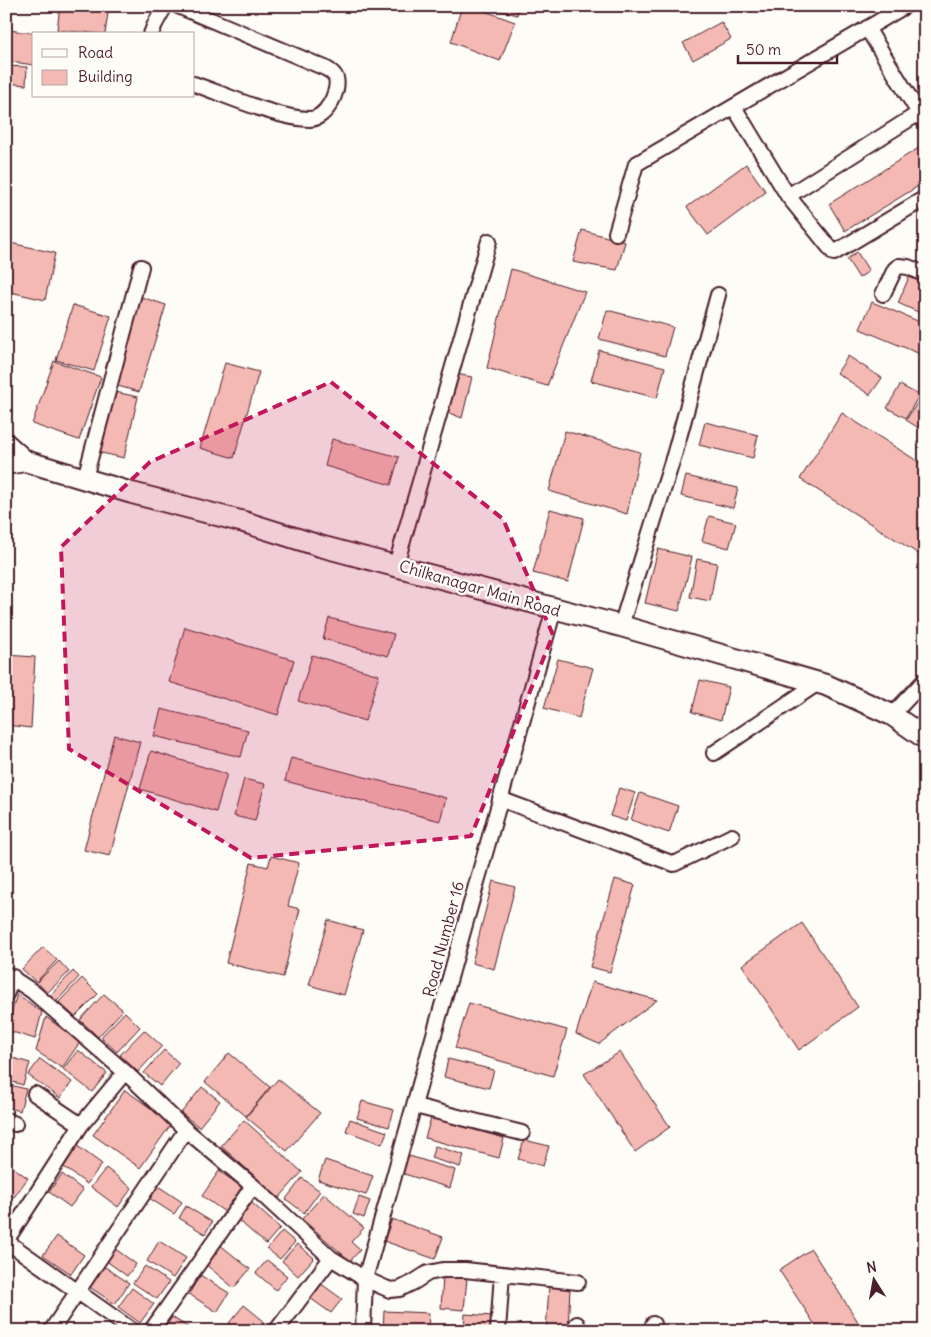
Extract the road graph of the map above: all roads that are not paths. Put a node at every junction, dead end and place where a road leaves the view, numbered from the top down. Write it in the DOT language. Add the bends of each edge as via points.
graph roads {
  1 [pos="165,6"];
  2 [pos="178,6"];
  3 [pos="905,6"];
  4 [pos="867,28"];
  5 [pos="152,32"];
  6 [pos="195,84"];
  7 [pos="734,107"];
  8 [pos="922,118"];
  9 [pos="788,196"];
  10 [pos="925,198"];
  11 [pos="616,233"];
  12 [pos="489,241"];
  13 [pos="141,267"];
  14 [pos="925,274"];
  15 [pos="883,294"];
  16 [pos="718,295"];
  17 [pos="6,444"];
  18 [pos="16,462"];
  19 [pos="85,478"];
  20 [pos="396,565"];
  21 [pos="554,609"];
  22 [pos="621,626"];
  23 [pos="925,680"];
  24 [pos="818,683"];
  25 [pos="892,715"];
  26 [pos="925,738"];
  27 [pos="714,753"];
  28 [pos="500,799"];
  29 [pos="732,836"];
  30 [pos="10,976"];
  31 [pos="6,994"];
  32 [pos="125,1072"];
  33 [pos="34,1094"];
  34 [pos="415,1106"];
  35 [pos="81,1125"];
  36 [pos="186,1130"];
  37 [pos="522,1133"];
  38 [pos="253,1186"];
  39 [pos="6,1241"];
  40 [pos="331,1258"];
  41 [pos="502,1274"];
  42 [pos="365,1279"];
  43 [pos="578,1282"];
  44 [pos="77,1292"];
  45 [pos="51,1331"];
  46 [pos="133,1331"];
  47 [pos="151,1331"];
  48 [pos="276,1331"];
  49 [pos="363,1331"];
  50 [pos="498,1331"];
  1 -- 5 [label="street"];
  2 -- 6 [label="street" via="325,68 336,78 328,109 311,120 277,114"];
  3 -- 4 [label="street"];
  4 -- 7 [label="street"];
  4 -- 8 [label="street"];
  7 -- 9 [label="street"];
  7 -- 11 [label="street" via="636,164"];
  8 -- 9 [label="street"];
  9 -- 10 [label="street" via="834,253"];
  12 -- 20 [label="street"];
  13 -- 19 [label="street"];
  14 -- 15 [label="street" via="899,266"];
  16 -- 22 [label="street" via="676,452"];
  17 -- 18 [label="main road"];
  18 -- 19 [label="main road, Chilkanagar Main Road"];
  19 -- 20 [label="main road, Chilkanagar Main Road"];
  20 -- 21 [label="main road, Chilkanagar Main Road"];
  21 -- 22 [label="main road, Chilkanagar Main Road"];
  21 -- 28 [label="street, Road Number 16"];
  22 -- 24 [label="main road, Chilkanagar Main Road"];
  23 -- 25 [label="street"];
  24 -- 25 [label="main road, Chilkanagar Main Road"];
  24 -- 27 [label="street"];
  25 -- 26 [label="main road, Chilkanagar Main Road"];
  28 -- 29 [label="street" via="674,864"];
  28 -- 34 [label="street, Road Number 16"];
  30 -- 31 [label="street"];
  30 -- 32 [label="street" via="32,991"];
  32 -- 35 [label="street"];
  32 -- 36 [label="street"];
  33 -- 35 [label="street"];
  34 -- 37 [label="street"];
  34 -- 42 [label="street, Road Number 16"];
  35 -- 39 [label="street"];
  36 -- 38 [label="street"];
  36 -- 44 [label="street"];
  38 -- 40 [label="street"];
  38 -- 47 [label="street"];
  39 -- 44 [label="street"];
  40 -- 42 [label="street"];
  40 -- 48 [label="street"];
  41 -- 42 [label="street" via="465,1270 428,1272 400,1289 390,1290"];
  41 -- 43 [label="street"];
  41 -- 50 [label="street"];
  42 -- 49 [label="street, Road Number 16"];
  44 -- 45 [label="street"];
  44 -- 46 [label="street"];
}
